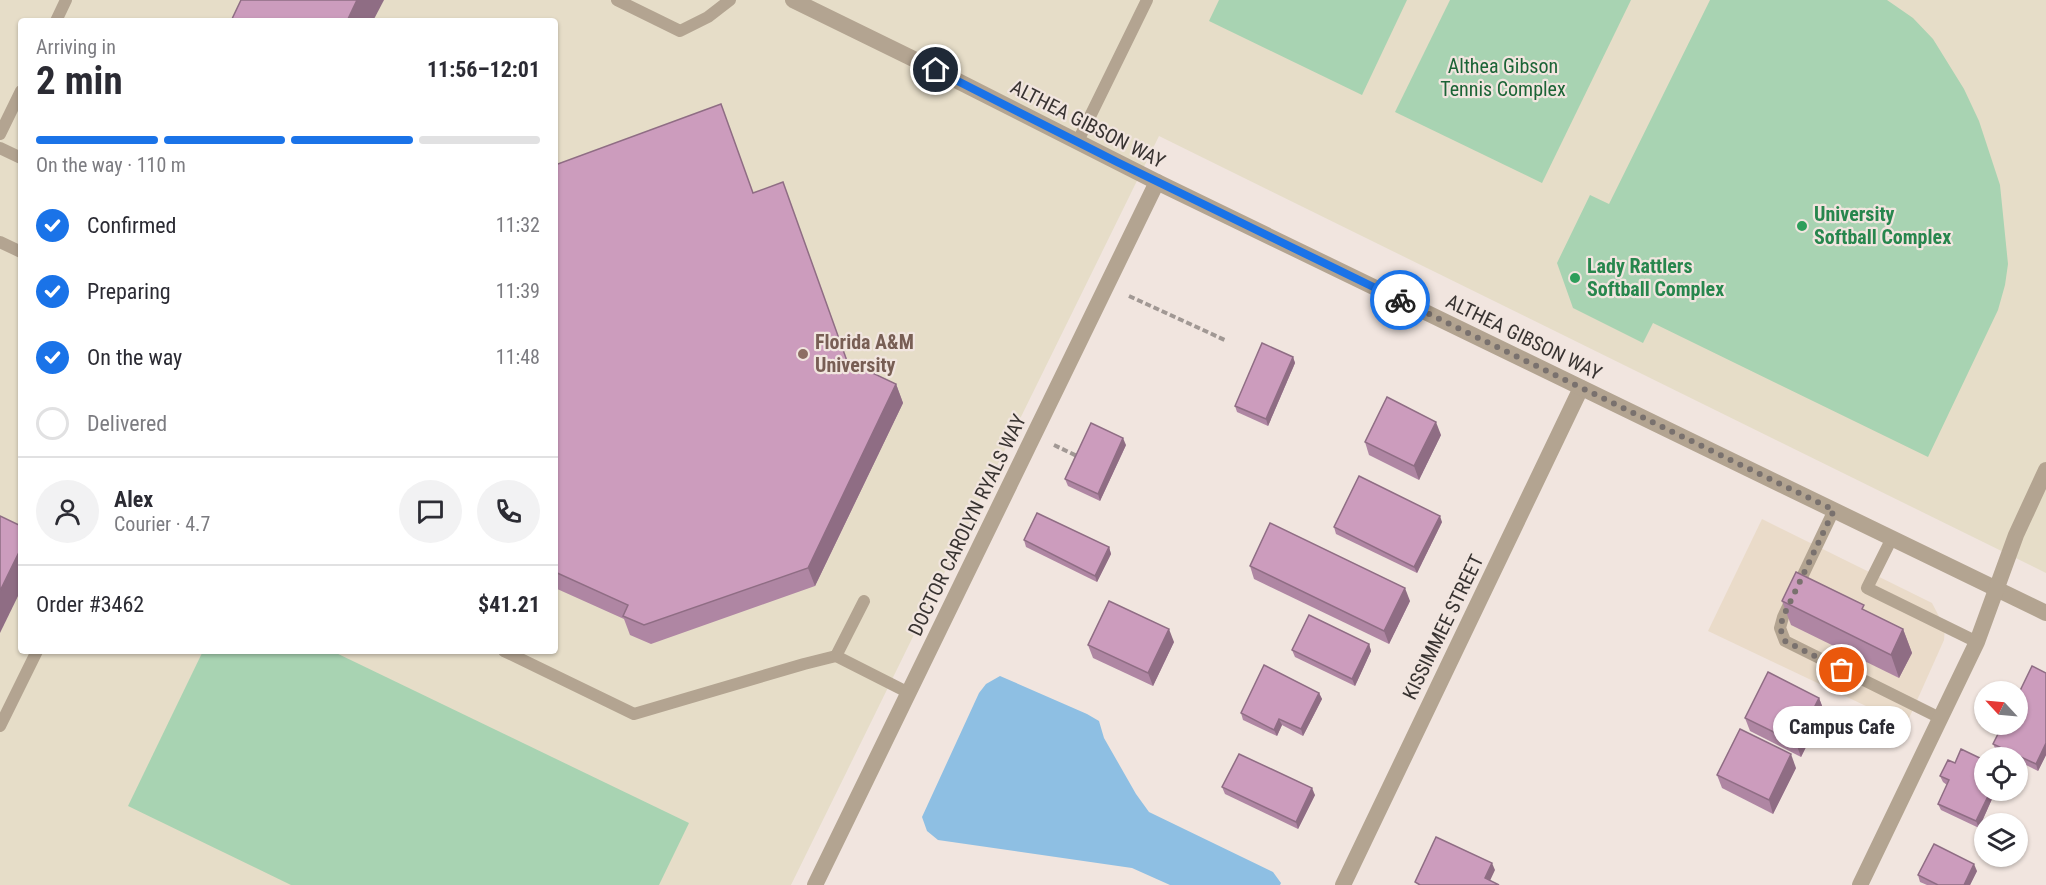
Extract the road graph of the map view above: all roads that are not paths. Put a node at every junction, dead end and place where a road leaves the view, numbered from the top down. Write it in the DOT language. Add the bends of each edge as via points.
graph roads {
  1 [pos="66,0"];
  2 [pos="617,0"];
  3 [pos="730,0"];
  4 [pos="792,0"];
  5 [pos="1147,0"];
  6 [pos="57,18"];
  7 [pos="18,97"];
  8 [pos="0,134"];
  9 [pos="1077,143"];
  10 [pos="0,148"];
  11 [pos="18,157"];
  12 [pos="1157,182"];
  13 [pos="0,242"];
  14 [pos="18,251"];
  15 [pos="1581,388"];
  16 [pos="2046,470"];
  17 [pos="1834,510"];
  18 [pos="1892,538"];
  19 [pos="1997,588"];
  20 [pos="864,601"];
  21 [pos="2046,613"];
  22 [pos="1977,642"];
  23 [pos="36,654"];
  24 [pos="510,654"];
  25 [pos="836,656"];
  26 [pos="909,693"];
  27 [pos="1940,718"];
  28 [pos="0,726"];
  29 [pos="815,885"];
  30 [pos="1343,885"];
  31 [pos="1860,885"];
  1 -- 6 [label="lane"];
  2 -- 3 [label="lane" via="680,31"];
  4 -- 9 [label="street, ALTHEA GIBSON WAY"];
  5 -- 9 [label="lane"];
  7 -- 8 [label="lane"];
  9 -- 12 [label="street, ALTHEA GIBSON WAY"];
  10 -- 11 [label="lane"];
  12 -- 15 [label="street, ALTHEA GIBSON WAY"];
  12 -- 26 [label="street, DOCTOR CAROLYN RYALS WAY"];
  13 -- 14 [label="lane"];
  15 -- 17 [label="street, ALTHEA GIBSON WAY"];
  15 -- 30 [label="street, KISSIMMEE STREET"];
  16 -- 19 [label="street"];
  17 -- 18 [label="street, ALTHEA GIBSON WAY"];
  17 -- 27 [label="lane" via="1783,617 1780,628 1785,641"];
  18 -- 19 [label="street, ALTHEA GIBSON WAY"];
  18 -- 22 [label="lane" via="1868,588"];
  19 -- 21 [label="street, ALTHEA GIBSON WAY"];
  19 -- 22 [label="street"];
  20 -- 25 [label="lane"];
  22 -- 27 [label="street"];
  23 -- 28 [label="lane"];
  24 -- 25 [label="lane" via="634,714"];
  25 -- 26 [label="lane"];
  26 -- 29 [label="street, DOCTOR CAROLYN RYALS WAY"];
  27 -- 31 [label="street"];
}
